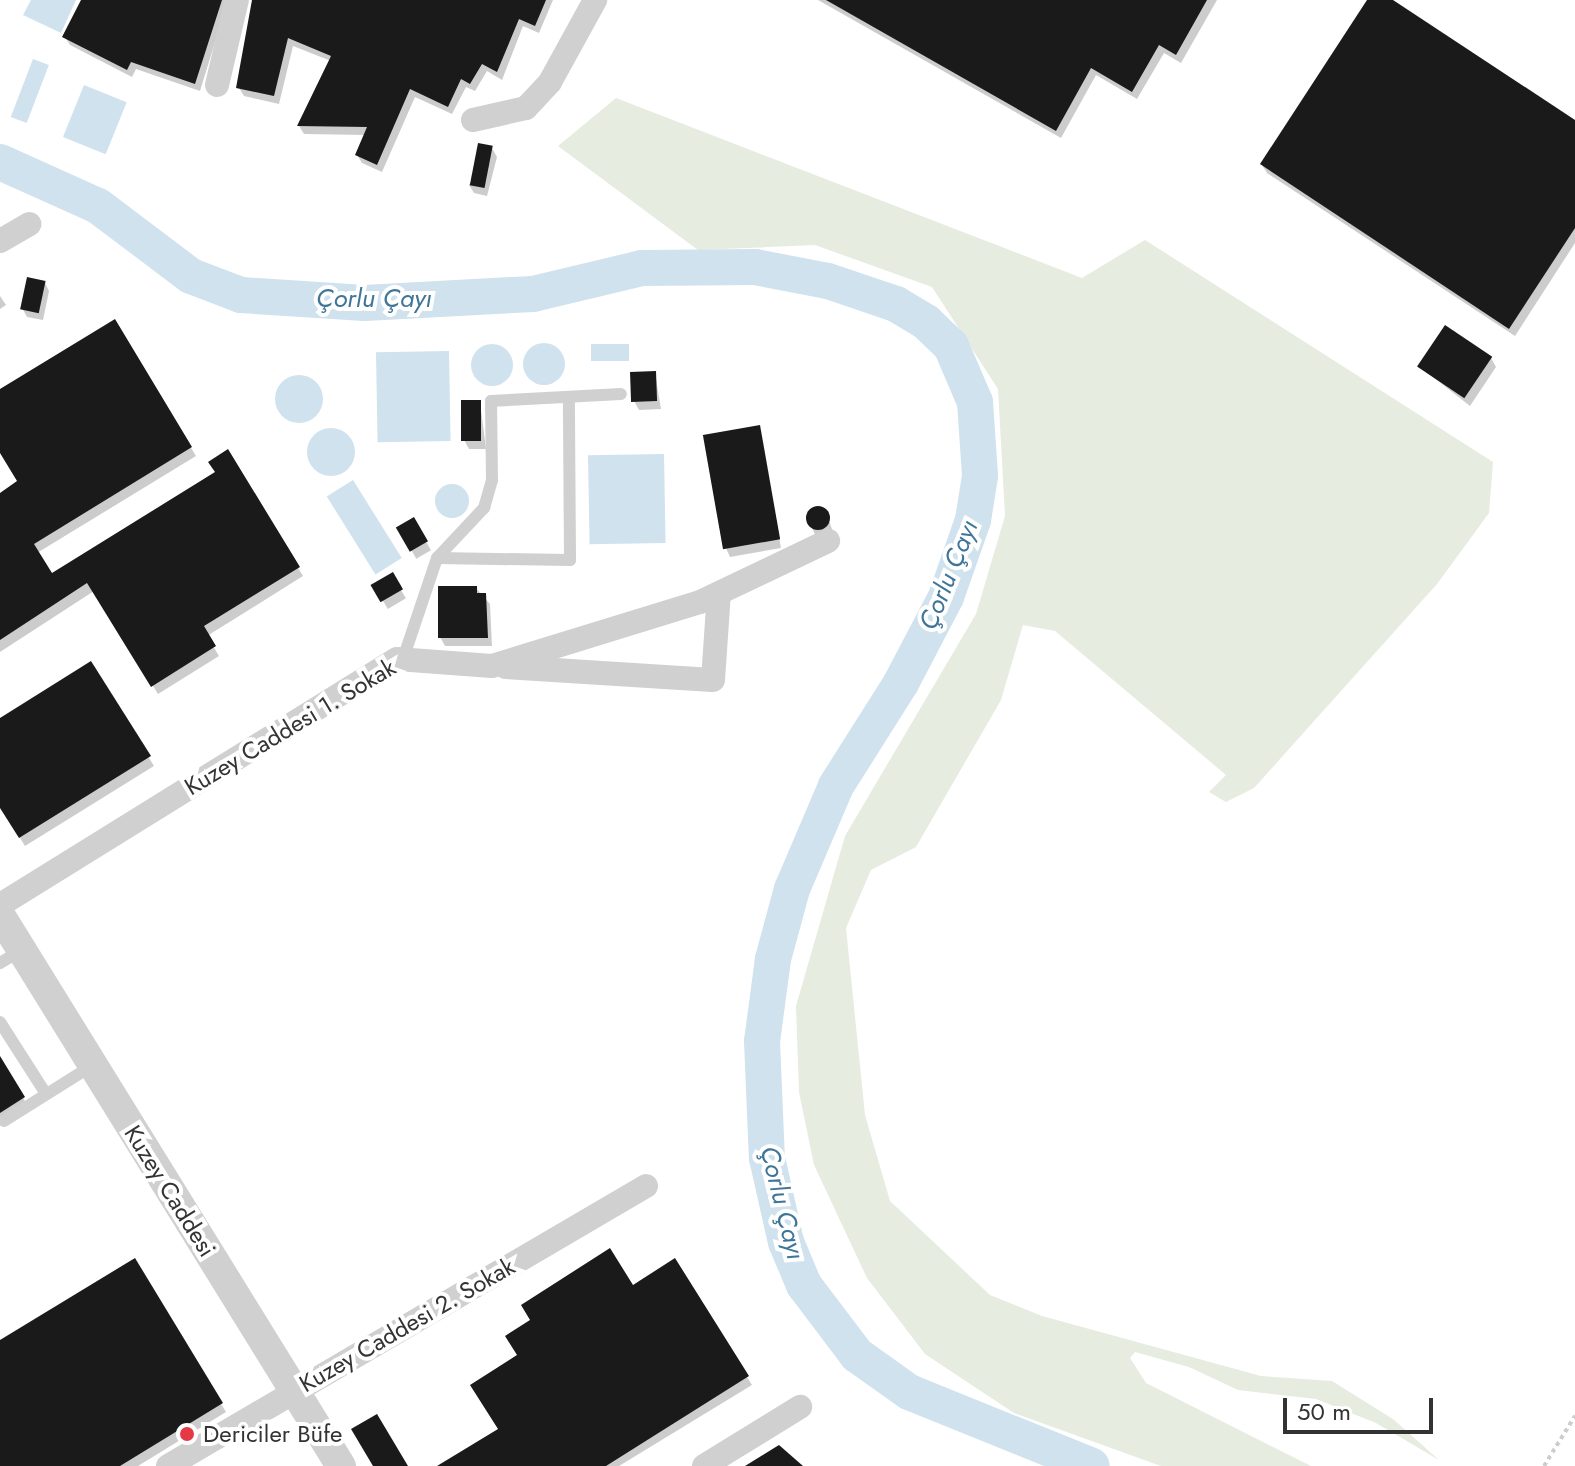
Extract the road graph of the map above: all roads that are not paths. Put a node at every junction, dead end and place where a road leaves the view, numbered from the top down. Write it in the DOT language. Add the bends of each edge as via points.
graph roads {
  1 [pos="237,0"];
  2 [pos="595,0"];
  3 [pos="217,85"];
  4 [pos="473,120"];
  5 [pos="29,224"];
  6 [pos="0,241"];
  7 [pos="621,394"];
  8 [pos="569,397"];
  9 [pos="828,541"];
  10 [pos="437,558"];
  11 [pos="719,593"];
  12 [pos="403,659"];
  13 [pos="492,666"];
  14 [pos="0,905"];
  15 [pos="0,915"];
  16 [pos="11,956"];
  17 [pos="0,1022"];
  18 [pos="93,1065"];
  19 [pos="46,1094"];
  20 [pos="4,1121"];
  21 [pos="646,1186"];
  22 [pos="294,1390"];
  23 [pos="800,1407"];
  24 [pos="168,1466"];
  25 [pos="341,1466"];
  26 [pos="704,1466"];
  1 -- 3 [label="street"];
  2 -- 4 [label="street" via="550,82 526,108"];
  5 -- 6 [label="street"];
  7 -- 8 [label="lane"];
  8 -- 10 [label="lane" via="491,401 492,480 484,508"];
  8 -- 10 [label="lane" via="570,560"];
  9 -- 11 [label="street, Kuzey Caddesi 1. Sokak"];
  10 -- 12 [label="lane"];
  11 -- 13 [label="street, Kuzey Caddesi 1. Sokak"];
  11 -- 13 [label="street" via="713,680"];
  12 -- 13 [label="street, Kuzey Caddesi 1. Sokak"];
  12 -- 14 [label="street, Kuzey Caddesi 1. Sokak"];
  15 -- 16 [label="street, Kuzey Caddesi"];
  16 -- 18 [label="street, Kuzey Caddesi"];
  17 -- 19 [label="lane"];
  18 -- 19 [label="lane"];
  18 -- 22 [label="street, Kuzey Caddesi"];
  19 -- 20 [label="lane"];
  21 -- 22 [label="street, Kuzey Caddesi 2. Sokak"];
  22 -- 24 [label="street, Kuzey Caddesi 2. Sokak"];
  22 -- 25 [label="street, Kuzey Caddesi"];
  23 -- 26 [label="street"];
}
